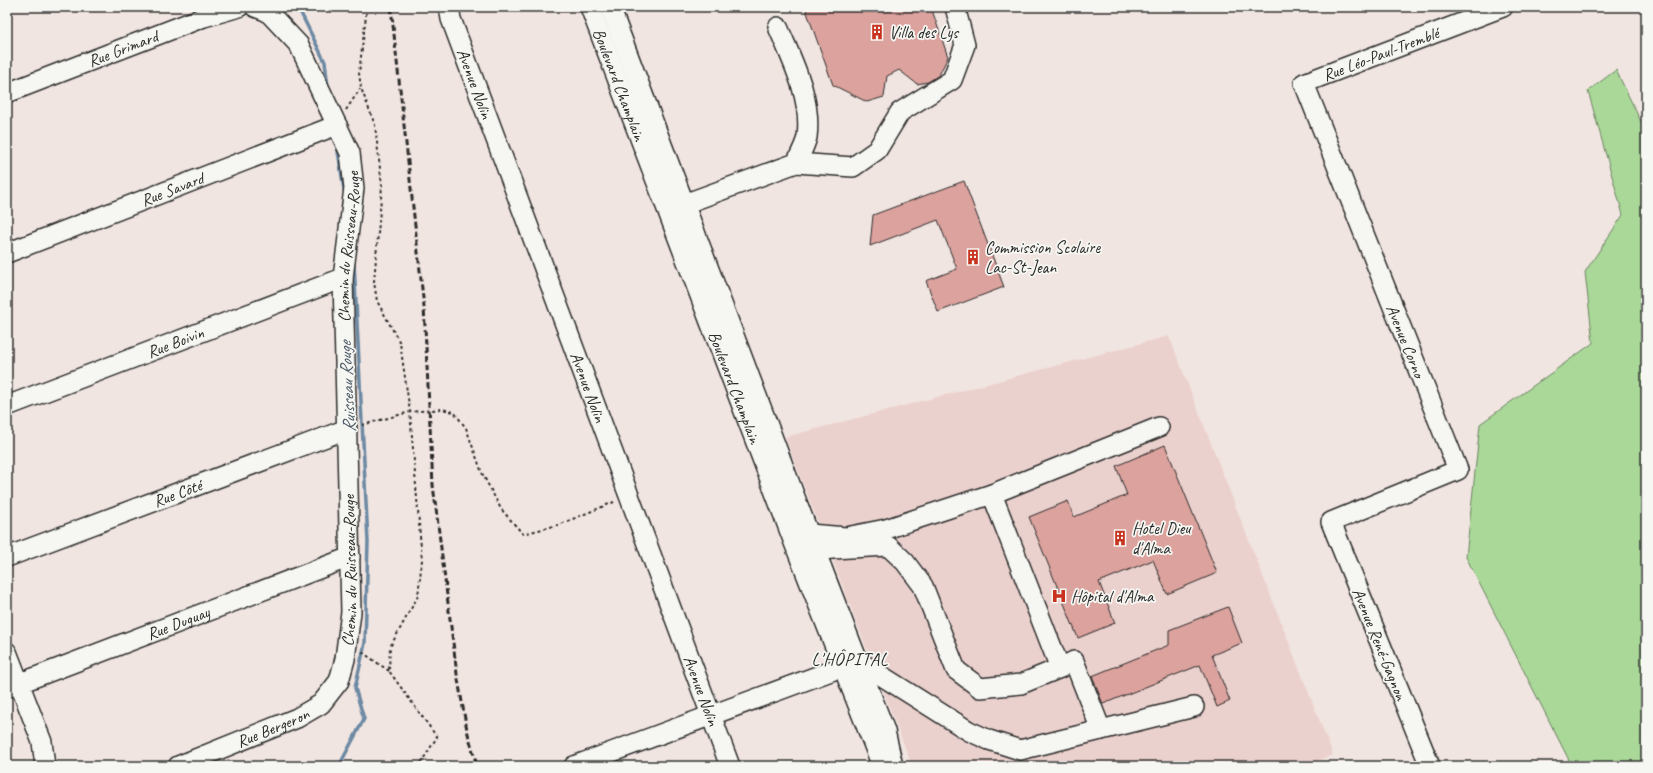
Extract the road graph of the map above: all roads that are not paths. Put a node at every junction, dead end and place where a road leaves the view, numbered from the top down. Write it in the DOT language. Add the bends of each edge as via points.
graph roads {
  1 [pos="239,7"];
  2 [pos="256,7"];
  3 [pos="449,7"];
  4 [pos="590,7"];
  5 [pos="610,7"];
  6 [pos="955,7"];
  7 [pos="1503,7"];
  8 [pos="778,27"];
  9 [pos="1304,83"];
  10 [pos="7,93"];
  11 [pos="336,124"];
  12 [pos="796,163"];
  13 [pos="676,207"];
  14 [pos="7,253"];
  15 [pos="343,278"];
  16 [pos="7,406"];
  17 [pos="1159,427"];
  18 [pos="347,428"];
  19 [pos="992,494"];
  20 [pos="1331,522"];
  21 [pos="804,544"];
  22 [pos="7,557"];
  23 [pos="350,557"];
  24 [pos="7,652"];
  25 [pos="850,663"];
  26 [pos="1060,668"];
  27 [pos="13,685"];
  28 [pos="321,704"];
  29 [pos="1194,707"];
  30 [pos="711,714"];
  31 [pos="1101,730"];
  32 [pos="44,766"];
  33 [pos="178,766"];
  34 [pos="574,766"];
  35 [pos="730,766"];
  36 [pos="882,766"];
  37 [pos="893,766"];
  38 [pos="1430,766"];
  1 -- 10 [label="street, Rue Grimard" via="204,17"];
  2 -- 11 [label="street, Chemin du Ruisseau-Rouge" via="268,12 299,45"];
  3 -- 30 [label="street, Avenue Nolin" via="451,19"];
  4 -- 13 [label="street, Boulevard Champlain"];
  5 -- 13 [label="street, Boulevard Champlain"];
  6 -- 12 [label="street" via="965,45 952,80 900,112 877,150 853,167"];
  7 -- 9 [label="street, Rue Léo-Paul-Tremblé"];
  8 -- 12 [label="street" via="796,69 807,110 806,139"];
  9 -- 20 [label="street, Avenue Corno" via="1458,470"];
  11 -- 14 [label="street, Rue Savard"];
  11 -- 15 [label="street, Chemin du Ruisseau-Rouge" via="350,153 354,188"];
  12 -- 13 [label="street"];
  13 -- 21 [label="street, Boulevard Champlain"];
  15 -- 16 [label="street, Rue Boivin"];
  15 -- 18 [label="street, Chemin du Ruisseau-Rouge"];
  17 -- 19 [label="street"];
  18 -- 22 [label="street, Rue Côté"];
  18 -- 23 [label="street, Chemin du Ruisseau-Rouge"];
  19 -- 21 [label="street" via="886,529"];
  19 -- 26 [label="street"];
  20 -- 38 [label="street, Avenue René-Gagnon"];
  21 -- 25 [label="street, Boulevard Champlain"];
  21 -- 26 [label="street" via="888,546 905,562 923,586 956,670 980,688 1021,684"];
  23 -- 27 [label="street, Rue Duguay"];
  23 -- 28 [label="street, Chemin du Ruisseau-Rouge" via="351,612 345,659 339,681"];
  24 -- 27 [label="street"];
  25 -- 30 [label="street"];
  25 -- 31 [label="street" via="969,731 1020,750"];
  25 -- 36 [label="street, Boulevard Champlain"];
  25 -- 37 [label="street, Boulevard Champlain" via="885,731"];
  26 -- 31 [label="street" via="1074,661"];
  27 -- 32 [label="street" via="42,742"];
  28 -- 33 [label="street, Rue Bergeron" via="297,718"];
  29 -- 31 [label="street"];
  30 -- 34 [label="street"];
  30 -- 35 [label="street, Avenue Nolin"];
}
